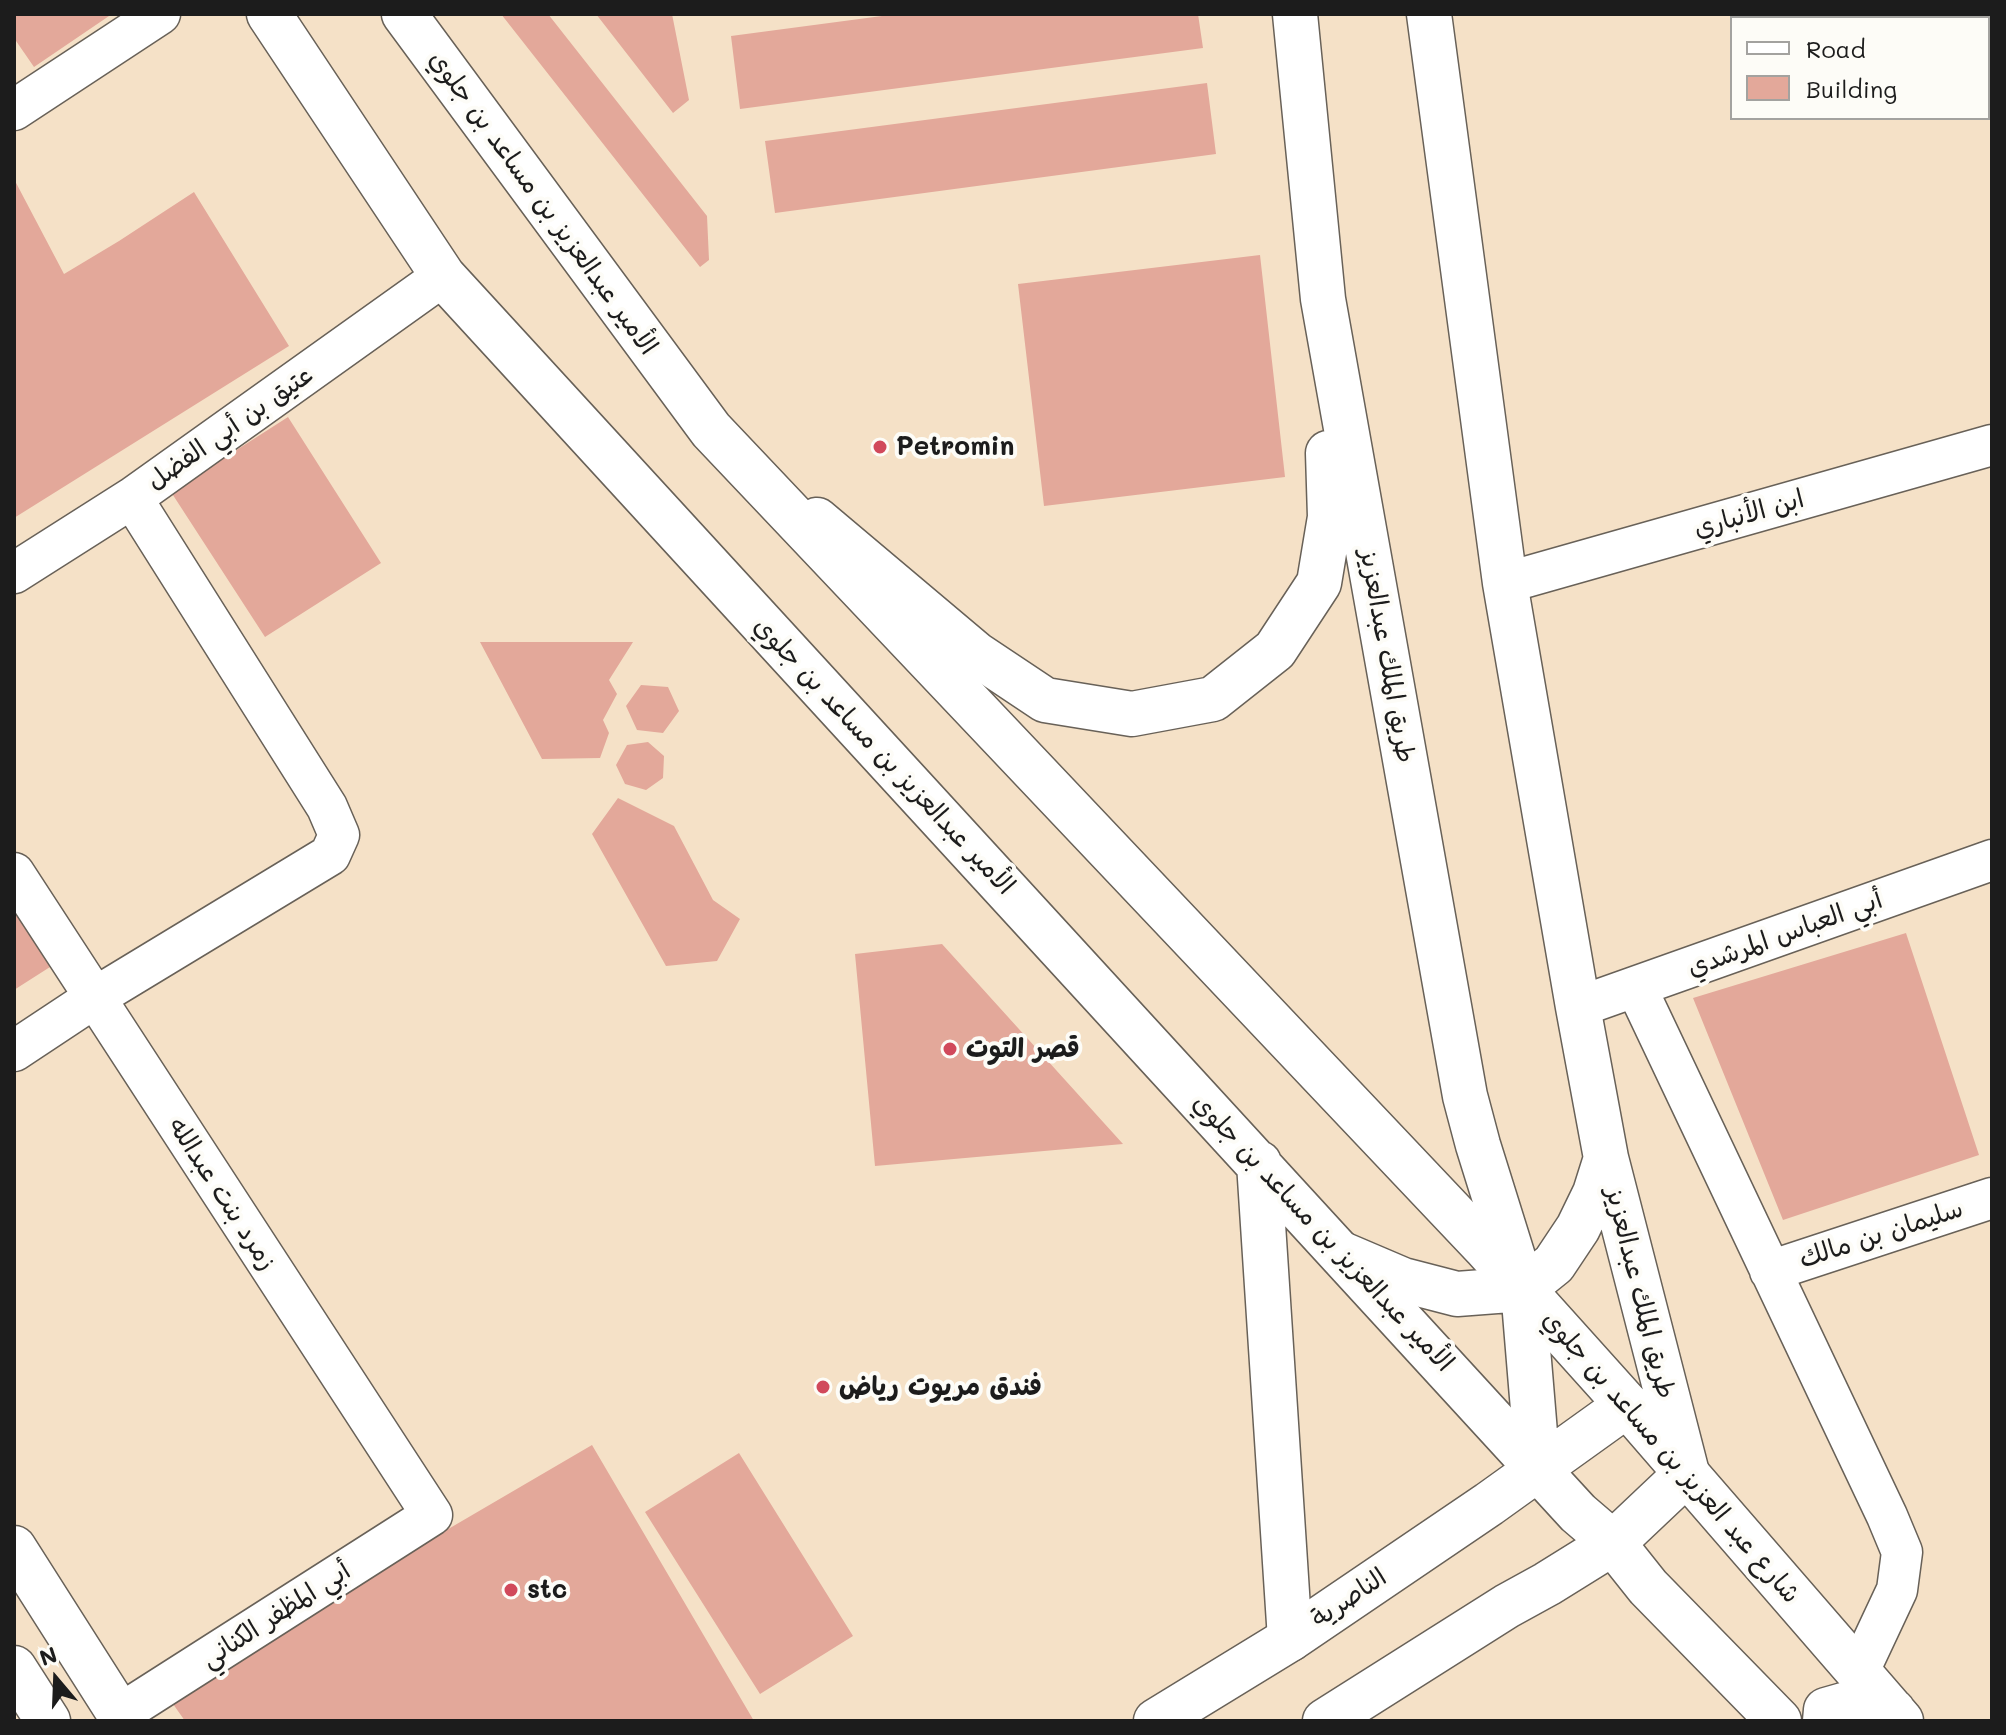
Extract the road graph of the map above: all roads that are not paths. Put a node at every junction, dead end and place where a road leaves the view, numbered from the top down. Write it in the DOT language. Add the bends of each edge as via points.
graph roads {
  1 [pos="160,14"];
  2 [pos="269,14"];
  3 [pos="404,14"];
  4 [pos="1295,14"];
  5 [pos="1429,14"];
  6 [pos="14,110"];
  7 [pos="443,276"];
  8 [pos="1323,299"];
  9 [pos="711,430"];
  10 [pos="1992,445"];
  11 [pos="132,498"];
  12 [pos="14,573"];
  13 [pos="1505,583"];
  14 [pos="1992,860"];
  15 [pos="14,873"];
  16 [pos="1636,987"];
  17 [pos="94,998"];
  18 [pos="1578,1007"];
  19 [pos="14,1051"];
  20 [pos="1606,1158"];
  21 [pos="1259,1163"];
  22 [pos="1438,1197"];
  23 [pos="1992,1198"];
  24 [pos="1342,1254"];
  25 [pos="1770,1271"];
  26 [pos="1523,1289"];
  27 [pos="1627,1405"];
  28 [pos="1538,1469"];
  29 [pos="1687,1473"];
  30 [pos="432,1515"];
  31 [pos="1613,1543"];
  32 [pos="14,1548"];
  33 [pos="1290,1639"];
  34 [pos="14,1668"];
  35 [pos="1859,1671"];
  36 [pos="1897,1716"];
  37 [pos="122,1718"];
  38 [pos="48,1721"];
  39 [pos="1156,1721"];
  40 [pos="1325,1721"];
  41 [pos="1779,1721"];
  42 [pos="1825,1721"];
  1 -- 6 [label="street"];
  2 -- 7 [label="main road, الأمير عبدالعزيز بن مساعد بن جلوي"];
  3 -- 9 [label="main road, الأمير عبدالعزيز بن مساعد بن جلوي"];
  4 -- 8 [label="main road, طريق الملك عبدالعزيز"];
  5 -- 13 [label="main road, طريق الملك عبدالعزيز"];
  7 -- 11 [label="street, عتيق بن أبي الفضل"];
  7 -- 21 [label="main road, الأمير عبدالعزيز بن مساعد بن جلوي"];
  8 -- 9 [label="main road" via="1330,517 1319,583 1275,650 1213,699 1132,714 1045,700 976,654"];
  8 -- 26 [label="main road, طريق الملك عبدالعزيز" via="1465,1096"];
  9 -- 22 [label="main road, الأمير عبدالعزيز بن مساعد بن جلوي"];
  10 -- 13 [label="street, ابن الأنباري"];
  11 -- 12 [label="street, عتيق بن أبي الفضل"];
  11 -- 17 [label="street" via="327,807 339,835 330,855"];
  13 -- 18 [label="main road, طريق الملك عبدالعزيز"];
  14 -- 16 [label="street, أبي العباس المرشدي"];
  15 -- 17 [label="street, زمرد بنت عبدالله"];
  16 -- 18 [label="street, أبي العباس المرشدي"];
  16 -- 25 [label="street"];
  17 -- 19 [label="street"];
  17 -- 30 [label="street, زمرد بنت عبدالله"];
  18 -- 20 [label="main road, طريق الملك عبدالعزيز"];
  20 -- 26 [label="main road, طريق الملك عبدالعزيز" via="1578,1228 1554,1264"];
  20 -- 29 [label="main road, طريق الملك عبدالعزيز"];
  21 -- 24 [label="main road, الأمير عبدالعزيز بن مساعد بن جلوي"];
  21 -- 33 [label="main road"];
  22 -- 26 [label="main road, شارع عبد العزيز بن مساعد بن جلوي"];
  23 -- 25 [label="street, سليمان بن مالك"];
  24 -- 26 [label="main road" via="1403,1280 1457,1294"];
  24 -- 28 [label="main road, الأمير عبدالعزيز بن مساعد بن جلوي"];
  25 -- 35 [label="street" via="1902,1552 1897,1590"];
  26 -- 27 [label="main road, شارع عبد العزيز بن مساعد بن جلوي"];
  26 -- 28 [label="main road"];
  27 -- 28 [label="main road, الناصرية"];
  27 -- 29 [label="main road, شارع عبد العزيز بن مساعد بن جلوي"];
  28 -- 31 [label="main road"];
  28 -- 33 [label="main road, الناصرية"];
  29 -- 31 [label="main road"];
  29 -- 35 [label="main road, شارع عبد العزيز بن مساعد بن جلوي"];
  30 -- 37 [label="street, أبي المظفر الكناني"];
  31 -- 40 [label="main road"];
  31 -- 41 [label="main road" via="1648,1587"];
  32 -- 37 [label="main road"];
  33 -- 39 [label="main road, الناصرية"];
  34 -- 38 [label="main road"];
  35 -- 36 [label="main road, شارع عبد العزيز بن مساعد بن جلوي"];
  36 -- 42 [label="main road" via="1861,1700 1826,1710"];
}
